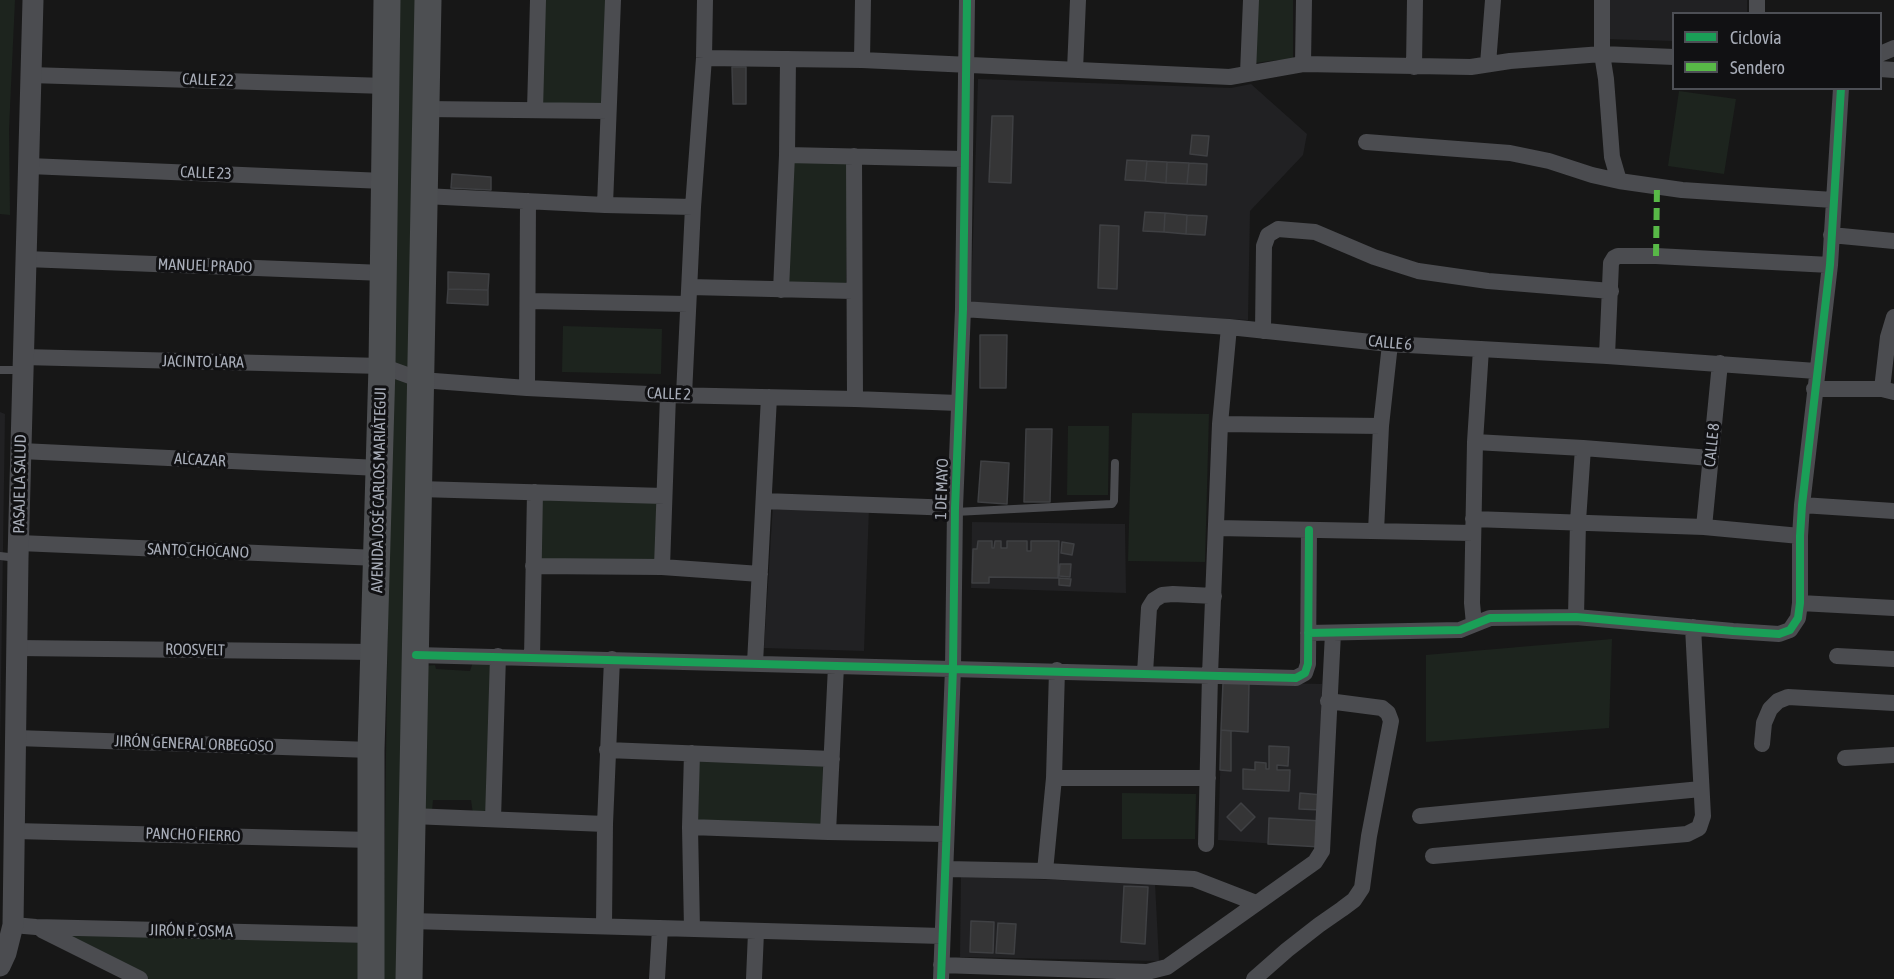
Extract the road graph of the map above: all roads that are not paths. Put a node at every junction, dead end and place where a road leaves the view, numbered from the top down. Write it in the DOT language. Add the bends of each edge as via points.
graph roads {
  1 [pos="33,0"];
  2 [pos="387,0"];
  3 [pos="428,0"];
  4 [pos="538,0"];
  5 [pos="613,0"];
  6 [pos="705,0"];
  7 [pos="863,0"];
  8 [pos="967,0"];
  9 [pos="1078,0"];
  10 [pos="1251,0"];
  11 [pos="1304,0"];
  12 [pos="1415,0"];
  13 [pos="1493,0"];
  14 [pos="1602,0"];
  15 [pos="1602,54"];
  16 [pos="1672,57"];
  17 [pos="704,58"];
  18 [pos="788,59"];
  19 [pos="862,60"];
  20 [pos="1303,64"];
  21 [pos="1488,64"];
  22 [pos="966,66"];
  23 [pos="1414,67"];
  24 [pos="1075,70"];
  25 [pos="1248,74"];
  26 [pos="30,75"];
  27 [pos="386,86"];
  28 [pos="1841,90"];
  29 [pos="425,109"];
  30 [pos="535,110"];
  31 [pos="608,111"];
  32 [pos="1366,142"];
  33 [pos="787,155"];
  34 [pos="854,156"];
  35 [pos="964,159"];
  36 [pos="29,166"];
  37 [pos="384,181"];
  38 [pos="1619,181"];
  39 [pos="424,196"];
  40 [pos="1833,200"];
  41 [pos="528,201"];
  42 [pos="605,205"];
  43 [pos="693,207"];
  44 [pos="1831,236"];
  45 [pos="1894,241"];
  46 [pos="26,259"];
  47 [pos="1830,265"];
  48 [pos="384,273"];
  49 [pos="781,290"];
  50 [pos="853,291"];
  51 [pos="1611,291"];
  52 [pos="689,296"];
  53 [pos="528,301"];
  54 [pos="963,309"];
  55 [pos="1894,317"];
  56 [pos="1229,327"];
  57 [pos="1263,331"];
  58 [pos="1390,344"];
  59 [pos="1481,349"];
  60 [pos="1607,356"];
  61 [pos="1720,363"];
  62 [pos="23,364"];
  63 [pos="382,366"];
  64 [pos="0,370"];
  65 [pos="1816,370"];
  66 [pos="421,380"];
  67 [pos="527,388"];
  68 [pos="1815,389"];
  69 [pos="1888,390"];
  70 [pos="676,395"];
  71 [pos="769,398"];
  72 [pos="855,399"];
  73 [pos="958,403"];
  74 [pos="1220,424"];
  75 [pos="1381,426"];
  76 [pos="1475,442"];
  77 [pos="1584,448"];
  78 [pos="21,451"];
  79 [pos="1711,458"];
  80 [pos="1115,463"];
  81 [pos="379,468"];
  82 [pos="419,489"];
  83 [pos="535,492"];
  84 [pos="664,496"];
  85 [pos="764,501"];
  86 [pos="1802,505"];
  87 [pos="955,510"];
  88 [pos="1894,511"];
  89 [pos="1578,521"];
  90 [pos="1473,526"];
  91 [pos="1704,526"];
  92 [pos="1217,528"];
  93 [pos="1309,530"];
  94 [pos="1376,531"];
  95 [pos="1800,536"];
  96 [pos="12,552"];
  97 [pos="378,558"];
  98 [pos="532,566"];
  99 [pos="662,567"];
  100 [pos="760,574"];
  101 [pos="1214,596"];
  102 [pos="1800,603"];
  103 [pos="1894,608"];
  104 [pos="1576,617"];
  105 [pos="1474,624"];
  106 [pos="1693,627"];
  107 [pos="1308,633"];
  108 [pos="1333,633"];
  109 [pos="17,648"];
  110 [pos="374,652"];
  111 [pos="416,655"];
  112 [pos="498,656"];
  113 [pos="1837,656"];
  114 [pos="532,658"];
  115 [pos="612,659"];
  116 [pos="1894,659"];
  117 [pos="755,663"];
  118 [pos="836,666"];
  119 [pos="953,668"];
  120 [pos="1057,670"];
  121 [pos="1145,673"];
  122 [pos="1210,675"];
  123 [pos="1328,701"];
  124 [pos="1894,703"];
  125 [pos="16,738"];
  126 [pos="1762,744"];
  127 [pos="372,750"];
  128 [pos="607,750"];
  129 [pos="692,753"];
  130 [pos="1894,755"];
  131 [pos="1845,758"];
  132 [pos="832,759"];
  133 [pos="1054,778"];
  134 [pos="1208,778"];
  135 [pos="1701,789"];
  136 [pos="412,816"];
  137 [pos="1420,816"];
  138 [pos="493,819"];
  139 [pos="605,824"];
  140 [pos="690,827"];
  141 [pos="15,831"];
  142 [pos="828,832"];
  143 [pos="946,834"];
  144 [pos="371,840"];
  145 [pos="1206,844"];
  146 [pos="1433,856"];
  147 [pos="945,869"];
  148 [pos="1045,871"];
  149 [pos="1256,903"];
  150 [pos="411,921"];
  151 [pos="13,925"];
  152 [pos="604,926"];
  153 [pos="36,927"];
  154 [pos="660,928"];
  155 [pos="692,929"];
  156 [pos="756,932"];
  157 [pos="370,935"];
  158 [pos="942,936"];
  159 [pos="0,966"];
  160 [pos="941,972"];
  161 [pos="140,979"];
  162 [pos="371,979"];
  163 [pos="409,979"];
  164 [pos="657,979"];
  165 [pos="754,979"];
  166 [pos="1254,979"];
  1 -- 26 [label="street, PASAJE LA SALUD"];
  2 -- 27 [label="main road, AVENIDA JOSÉ CARLOS MARIÁTEGUI"];
  3 -- 29 [label="main road"];
  4 -- 30 [label="street"];
  5 -- 31 [label="street"];
  6 -- 17 [label="street"];
  7 -- 19 [label="street"];
  8 -- 22 [label="street, 1 DE MAYO"];
  9 -- 24 [label="street"];
  10 -- 25 [label="street"];
  11 -- 20 [label="street"];
  12 -- 23 [label="street"];
  13 -- 21 [label="street"];
  14 -- 15 [label="street"];
  15 -- 16 [label="street"];
  15 -- 21 [label="street"];
  15 -- 38 [label="street" via="1612,157"];
  17 -- 18 [label="street"];
  17 -- 43 [label="street"];
  18 -- 19 [label="street"];
  18 -- 33 [label="street"];
  19 -- 22 [label="street"];
  20 -- 23 [label="street"];
  20 -- 25 [label="street"];
  21 -- 23 [label="street"];
  22 -- 24 [label="street"];
  22 -- 35 [label="street, 1 DE MAYO"];
  24 -- 25 [label="street" via="1230,77"];
  26 -- 27 [label="street, CALLE 22"];
  26 -- 36 [label="street, PASAJE LA SALUD"];
  27 -- 37 [label="main road, AVENIDA JOSÉ CARLOS MARIÁTEGUI"];
  28 -- 40 [label="street"];
  29 -- 30 [label="street"];
  29 -- 39 [label="main road"];
  30 -- 31 [label="street"];
  31 -- 42 [label="street"];
  32 -- 38 [label="street" via="1510,153"];
  33 -- 34 [label="street"];
  33 -- 49 [label="street"];
  34 -- 35 [label="street"];
  34 -- 50 [label="street"];
  35 -- 54 [label="street, 1 DE MAYO"];
  36 -- 37 [label="street, CALLE 23"];
  36 -- 46 [label="street, PASAJE LA SALUD"];
  37 -- 48 [label="main road, AVENIDA JOSÉ CARLOS MARIÁTEGUI"];
  38 -- 40 [label="street" via="1682,190"];
  39 -- 41 [label="street"];
  39 -- 66 [label="main road"];
  40 -- 44 [label="street"];
  41 -- 42 [label="street"];
  41 -- 53 [label="street"];
  42 -- 43 [label="street"];
  43 -- 52 [label="street"];
  44 -- 45 [label="street"];
  44 -- 47 [label="street"];
  46 -- 48 [label="street, MANUEL PRADO"];
  46 -- 62 [label="street, PASAJE LA SALUD"];
  47 -- 51 [label="street" via="1618,256 1611,263"];
  47 -- 65 [label="street"];
  48 -- 63 [label="main road, AVENIDA JOSÉ CARLOS MARIÁTEGUI"];
  49 -- 50 [label="street"];
  49 -- 52 [label="street"];
  50 -- 72 [label="street"];
  51 -- 57 [label="street" via="1418,271 1315,232 1278,229 1268,235 1264,246"];
  51 -- 60 [label="street"];
  52 -- 53 [label="street"];
  52 -- 70 [label="street"];
  53 -- 67 [label="street"];
  54 -- 56 [label="street, CALLE 6"];
  54 -- 73 [label="street, 1 DE MAYO"];
  55 -- 69 [label="street" via="1888,337"];
  56 -- 57 [label="street, CALLE 6"];
  56 -- 74 [label="street"];
  57 -- 58 [label="street, CALLE 6"];
  58 -- 59 [label="street, CALLE 6"];
  58 -- 75 [label="street"];
  59 -- 60 [label="street, CALLE 6"];
  59 -- 76 [label="street"];
  60 -- 61 [label="street, CALLE 6"];
  61 -- 65 [label="street, CALLE 6"];
  61 -- 79 [label="street, CALLE 8"];
  62 -- 63 [label="street, JACINTO LARA"];
  62 -- 64 [label="lane"];
  62 -- 78 [label="street, PASAJE LA SALUD"];
  63 -- 66 [label="street, CALLE 2"];
  63 -- 81 [label="main road, AVENIDA JOSÉ CARLOS MARIÁTEGUI"];
  65 -- 68 [label="street"];
  66 -- 67 [label="street, CALLE 2"];
  66 -- 82 [label="main road"];
  67 -- 70 [label="street, CALLE 2"];
  68 -- 69 [label="street"];
  68 -- 86 [label="street"];
  70 -- 71 [label="street, CALLE 2"];
  70 -- 84 [label="street"];
  71 -- 72 [label="street, CALLE 2"];
  71 -- 85 [label="street"];
  72 -- 73 [label="street, CALLE 2"];
  73 -- 87 [label="street, 1 DE MAYO"];
  74 -- 75 [label="street"];
  74 -- 92 [label="street"];
  75 -- 94 [label="street"];
  76 -- 77 [label="street"];
  76 -- 90 [label="street"];
  77 -- 79 [label="street"];
  77 -- 89 [label="street"];
  78 -- 81 [label="street, ALCAZAR"];
  78 -- 96 [label="street, PASAJE LA SALUD"];
  79 -- 91 [label="street, CALLE 8"];
  80 -- 87 [label="lane" via="1112,504"];
  81 -- 97 [label="main road, AVENIDA JOSÉ CARLOS MARIÁTEGUI"];
  82 -- 83 [label="street"];
  82 -- 111 [label="main road"];
  83 -- 84 [label="street"];
  83 -- 98 [label="street"];
  84 -- 99 [label="street"];
  85 -- 87 [label="street"];
  85 -- 100 [label="street"];
  86 -- 88 [label="street"];
  86 -- 95 [label="street"];
  87 -- 119 [label="street, 1 DE MAYO"];
  89 -- 90 [label="street"];
  89 -- 91 [label="street"];
  89 -- 104 [label="street"];
  90 -- 94 [label="street"];
  90 -- 105 [label="street"];
  91 -- 95 [label="street"];
  92 -- 93 [label="street"];
  92 -- 101 [label="street"];
  93 -- 94 [label="street"];
  93 -- 107 [label="street"];
  95 -- 102 [label="street"];
  96 -- 97 [label="street, SANTO CHOCANO"];
  96 -- 109 [label="street, PASAJE LA SALUD"];
  97 -- 110 [label="main road, AVENIDA JOSÉ CARLOS MARIÁTEGUI"];
  98 -- 99 [label="street"];
  98 -- 114 [label="street"];
  99 -- 100 [label="street"];
  100 -- 117 [label="street"];
  101 -- 121 [label="street" via="1173,594 1154,600 1149,608"];
  101 -- 122 [label="street"];
  102 -- 103 [label="street"];
  102 -- 106 [label="street" via="1798,618 1790,630 1779,634"];
  104 -- 105 [label="street" via="1490,618"];
  104 -- 106 [label="street"];
  105 -- 108 [label="street" via="1460,630"];
  106 -- 135 [label="street"];
  107 -- 108 [label="street"];
  107 -- 122 [label="street" via="1308,664 1305,673 1296,678"];
  108 -- 123 [label="street"];
  109 -- 110 [label="street, ROOSVELT"];
  109 -- 125 [label="street, PASAJE LA SALUD"];
  110 -- 127 [label="main road, AVENIDA JOSÉ CARLOS MARIÁTEGUI"];
  111 -- 112 [label="street"];
  111 -- 136 [label="main road"];
  112 -- 114 [label="street"];
  112 -- 138 [label="street"];
  113 -- 116 [label="street"];
  114 -- 115 [label="street"];
  115 -- 117 [label="street"];
  115 -- 128 [label="street"];
  117 -- 118 [label="street"];
  118 -- 119 [label="street"];
  118 -- 132 [label="street"];
  119 -- 120 [label="street"];
  119 -- 143 [label="street, 1 DE MAYO"];
  120 -- 121 [label="street"];
  120 -- 133 [label="street"];
  121 -- 122 [label="street"];
  122 -- 134 [label="street"];
  123 -- 149 [label="street" via="1322,851 1315,862"];
  123 -- 166 [label="street" via="1382,708 1391,721 1362,888 1354,900"];
  124 -- 126 [label="street" via="1788,697 1770,709"];
  125 -- 127 [label="street, JIRÓN GENERAL ORBEGOSO"];
  125 -- 141 [label="street, PASAJE LA SALUD"];
  127 -- 144 [label="main road, AVENIDA JOSÉ CARLOS MARIÁTEGUI"];
  128 -- 129 [label="street"];
  128 -- 139 [label="street"];
  129 -- 132 [label="street"];
  129 -- 140 [label="street"];
  130 -- 131 [label="street"];
  132 -- 142 [label="street"];
  133 -- 134 [label="street"];
  133 -- 148 [label="street"];
  134 -- 145 [label="street"];
  135 -- 137 [label="street"];
  135 -- 146 [label="street" via="1703,816 1699,828 1687,834"];
  136 -- 138 [label="street"];
  136 -- 150 [label="main road"];
  138 -- 139 [label="street"];
  139 -- 152 [label="street"];
  140 -- 142 [label="street"];
  140 -- 155 [label="street"];
  141 -- 144 [label="street, PANCHO FIERRO"];
  141 -- 151 [label="street, PASAJE LA SALUD"];
  142 -- 143 [label="street"];
  143 -- 147 [label="street, 1 DE MAYO"];
  144 -- 157 [label="main road, AVENIDA JOSÉ CARLOS MARIÁTEGUI"];
  147 -- 148 [label="street"];
  147 -- 158 [label="street, 1 DE MAYO"];
  148 -- 149 [label="street" via="1194,879"];
  149 -- 160 [label="street" via="1167,967 1147,972"];
  150 -- 152 [label="street"];
  150 -- 163 [label="main road"];
  151 -- 153 [label="street, JIRÓN P. OSMA"];
  151 -- 159 [label="street, PASAJE LA SALUD"];
  152 -- 154 [label="street"];
  153 -- 157 [label="street, JIRÓN P. OSMA"];
  153 -- 161 [label="street"];
  154 -- 155 [label="street"];
  154 -- 164 [label="street"];
  155 -- 156 [label="street"];
  156 -- 158 [label="street"];
  156 -- 165 [label="street"];
  157 -- 162 [label="main road, AVENIDA JOSÉ CARLOS MARIÁTEGUI"];
  158 -- 160 [label="street, 1 DE MAYO"];
}
